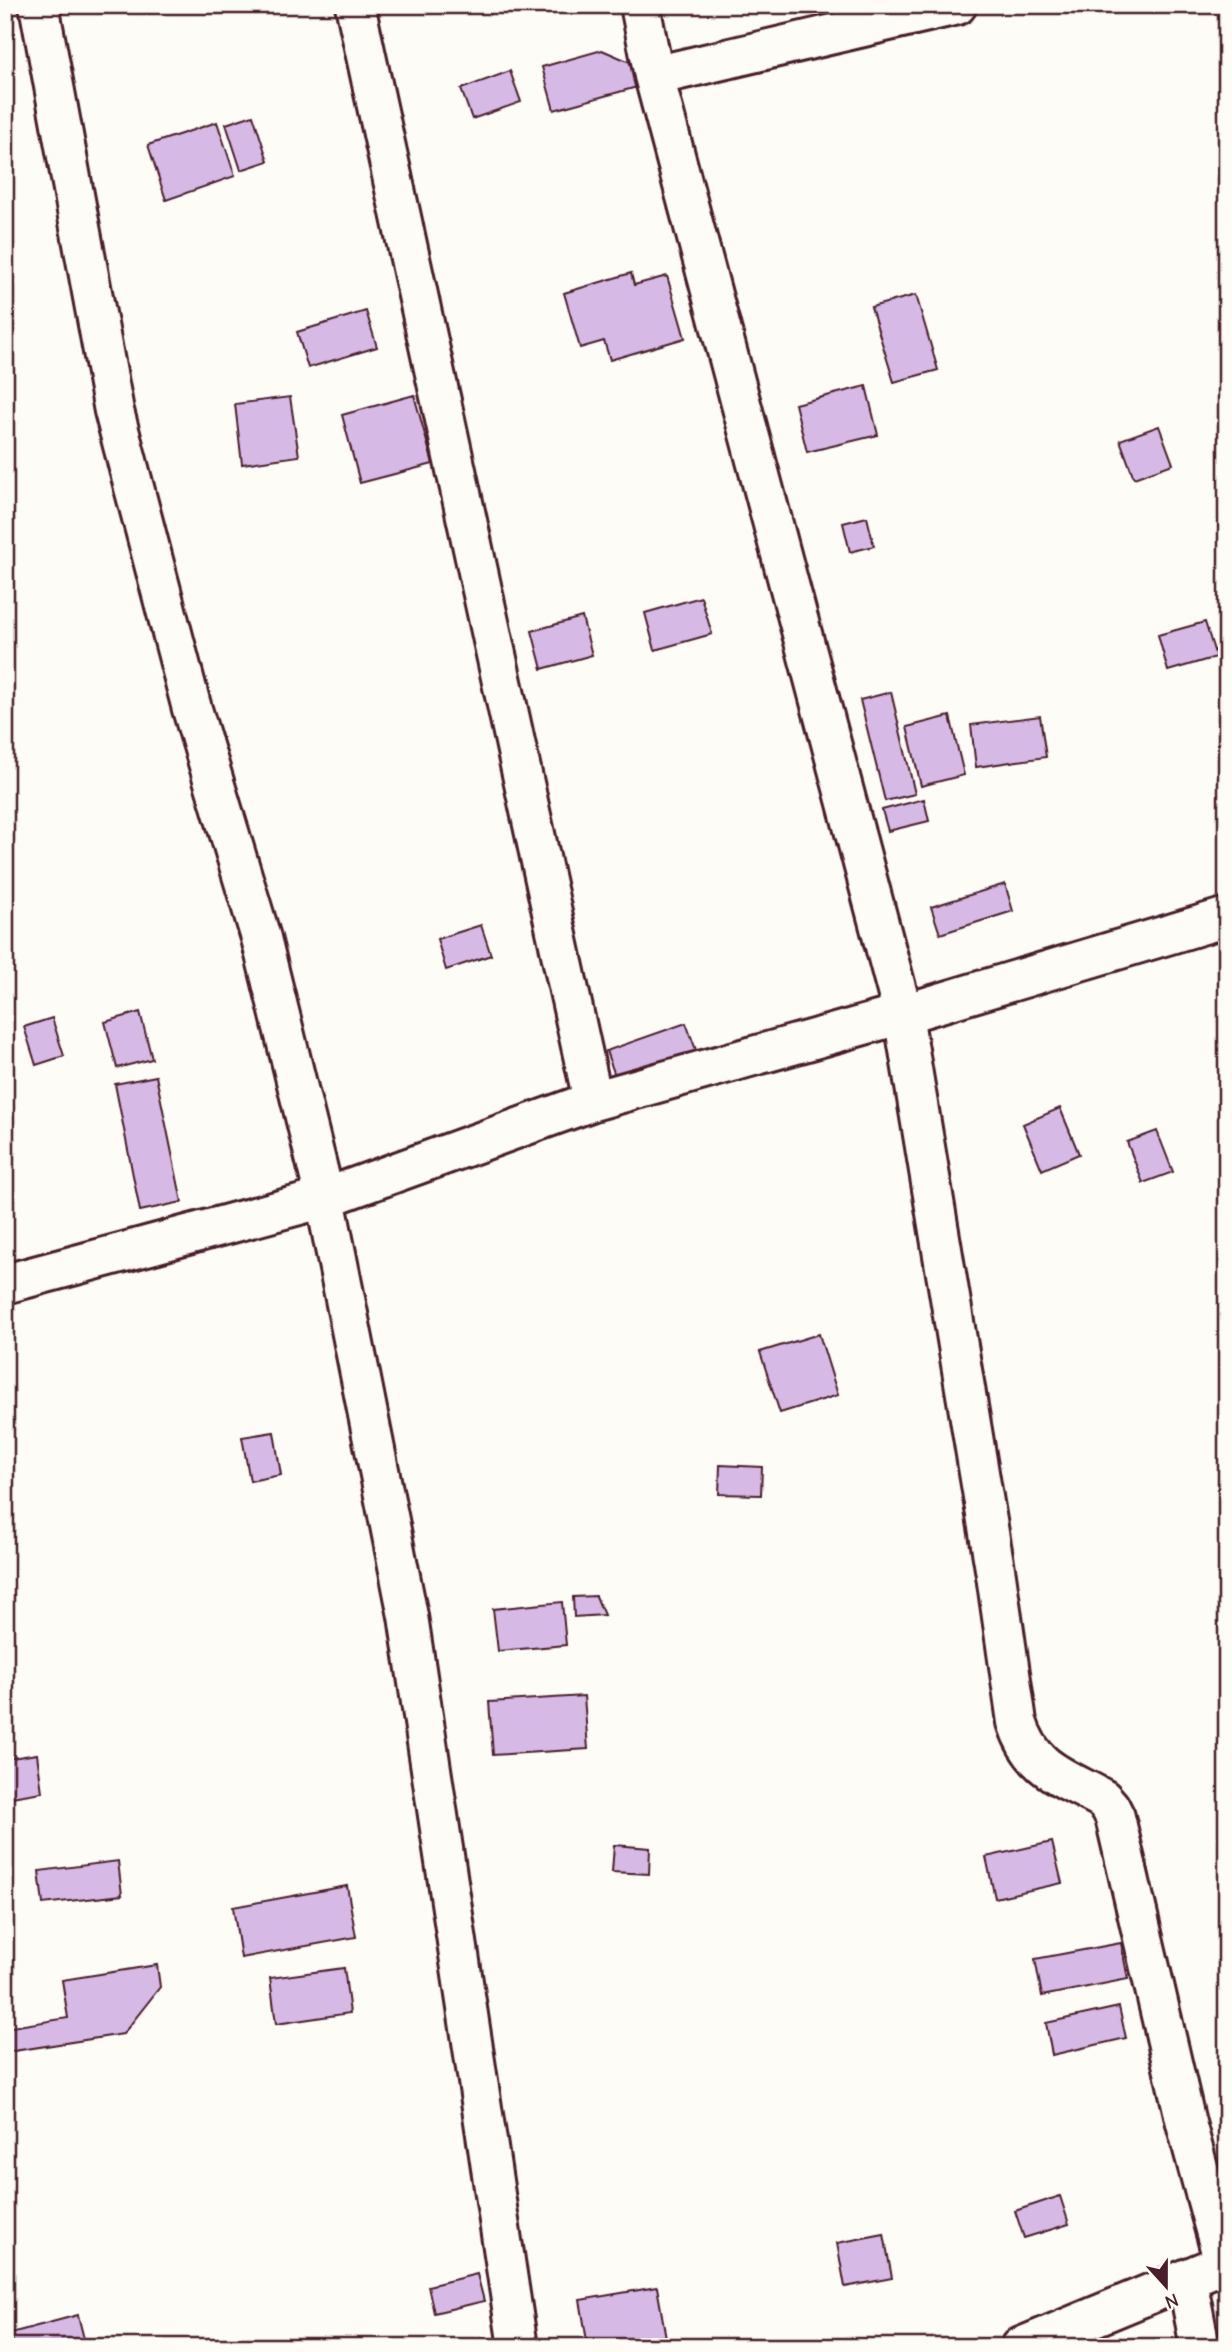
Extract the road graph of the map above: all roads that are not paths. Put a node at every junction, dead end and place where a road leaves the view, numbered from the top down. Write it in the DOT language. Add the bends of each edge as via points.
graph roads {
  1 [pos="39,5"];
  2 [pos="355,5"];
  3 [pos="640,5"];
  4 [pos="957,5"];
  5 [pos="654,76"];
  6 [pos="1227,916"];
  7 [pos="904,1014"];
  8 [pos="593,1101"];
  9 [pos="325,1198"];
  10 [pos="5,1284"];
  11 [pos="1225,2263"];
  12 [pos="1186,2279"];
  13 [pos="518,2347"];
  14 [pos="1021,2347"];
  15 [pos="1200,2347"];
  1 -- 9 [label="street" via="114,411 192,709 261,938"];
  2 -- 8 [label="street"];
  3 -- 5 [label="street"];
  4 -- 5 [label="street"];
  5 -- 7 [label="street"];
  6 -- 7 [label="street"];
  7 -- 8 [label="street"];
  7 -- 11 [label="street" via="1017,1722 1039,1763 1103,1799 1115,1817 1186,2123"];
  8 -- 9 [label="street"];
  9 -- 10 [label="street"];
  9 -- 13 [label="street" via="408,1616"];
  11 -- 12 [label="street"];
  12 -- 14 [label="street"];
  12 -- 15 [label="street"];
}
